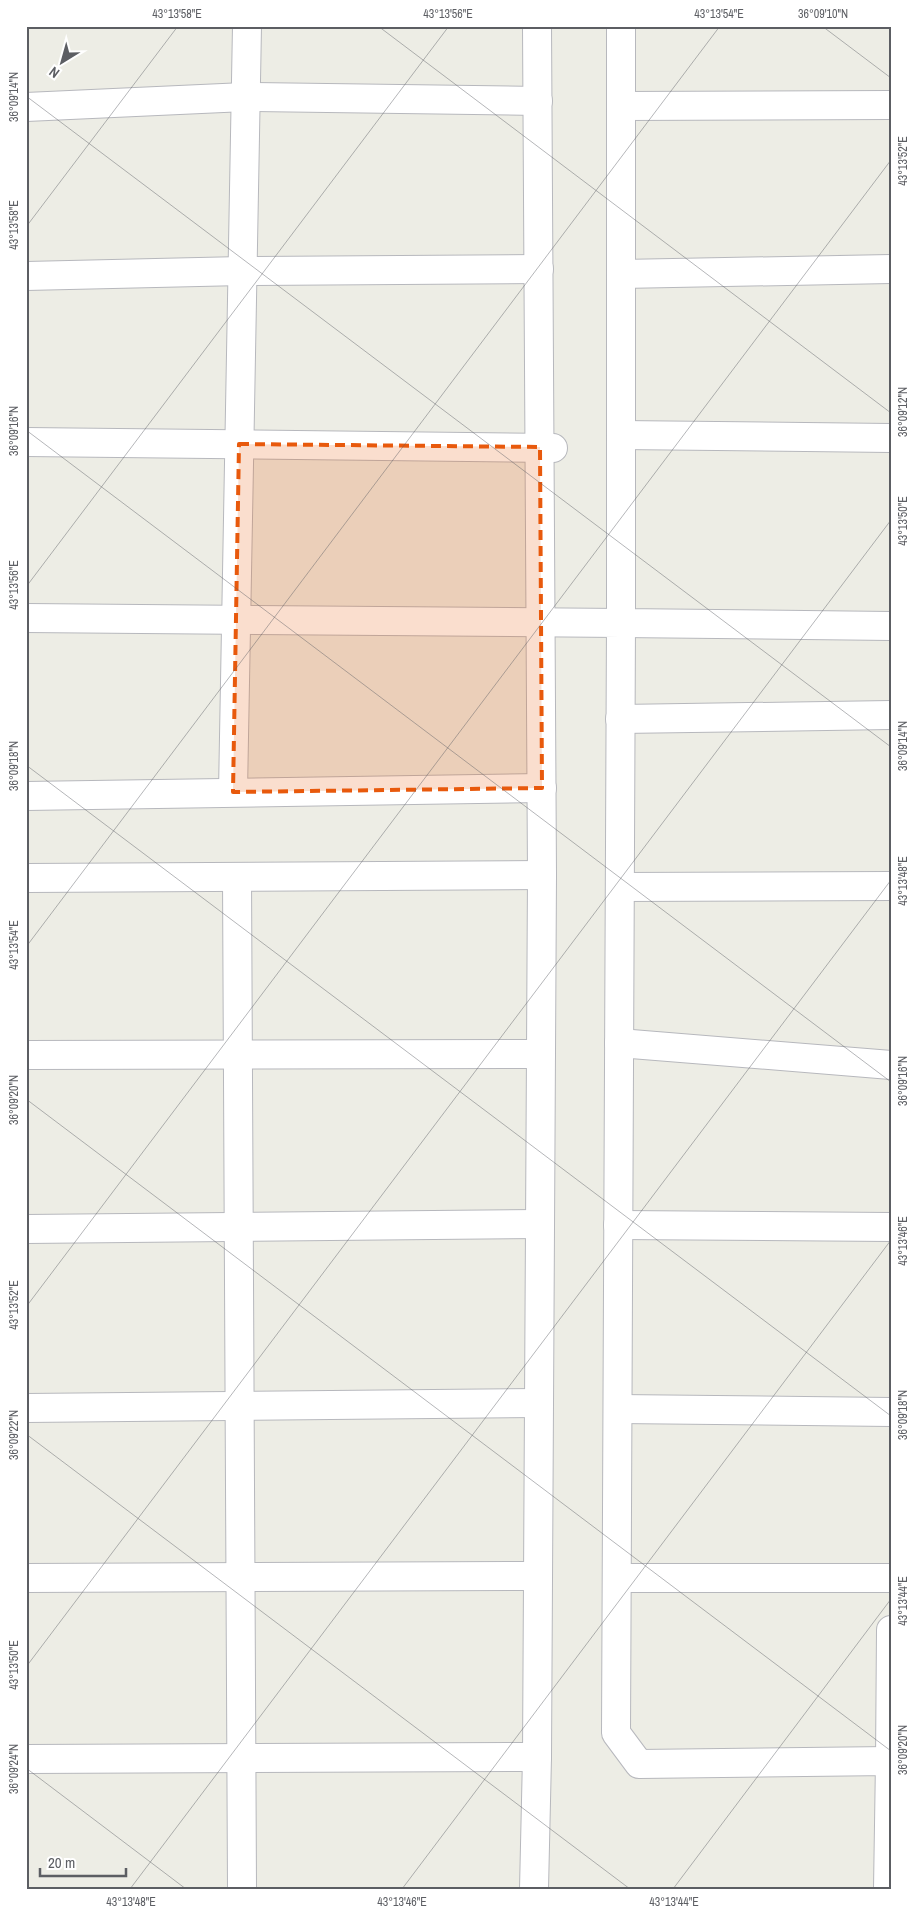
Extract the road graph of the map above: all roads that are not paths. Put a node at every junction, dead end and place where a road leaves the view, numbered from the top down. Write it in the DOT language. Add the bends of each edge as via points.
graph roads {
  1 [pos="247,26"];
  2 [pos="537,26"];
  3 [pos="621,26"];
  4 [pos="245,97"];
  5 [pos="538,102"];
  6 [pos="891,105"];
  7 [pos="621,106"];
  8 [pos="26,107"];
  9 [pos="539,269"];
  10 [pos="891,269"];
  11 [pos="242,271"];
  12 [pos="621,274"];
  13 [pos="26,276"];
  14 [pos="620,435"];
  15 [pos="891,438"];
  16 [pos="26,442"];
  17 [pos="239,444"];
  18 [pos="546,448"];
  19 [pos="26,618"];
  20 [pos="236,620"];
  21 [pos="541,623"];
  22 [pos="621,623"];
  23 [pos="891,626"];
  24 [pos="891,715"];
  25 [pos="620,719"];
  26 [pos="542,788"];
  27 [pos="233,792"];
  28 [pos="26,796"];
  29 [pos="542,875"];
  30 [pos="238,877"];
  31 [pos="26,878"];
  32 [pos="891,886"];
  33 [pos="620,888"];
  34 [pos="619,1043"];
  35 [pos="238,1054"];
  36 [pos="541,1054"];
  37 [pos="26,1055"];
  38 [pos="891,1065"];
  39 [pos="540,1224"];
  40 [pos="618,1225"];
  41 [pos="239,1227"];
  42 [pos="891,1227"];
  43 [pos="26,1229"];
  44 [pos="539,1403"];
  45 [pos="240,1406"];
  46 [pos="26,1408"];
  47 [pos="618,1408"];
  48 [pos="891,1412"];
  49 [pos="538,1576"];
  50 [pos="241,1577"];
  51 [pos="26,1578"];
  52 [pos="617,1578"];
  53 [pos="891,1578"];
  54 [pos="891,1630"];
  55 [pos="537,1757"];
  56 [pos="241,1758"];
  57 [pos="26,1759"];
  58 [pos="890,1762"];
  59 [pos="242,1889"];
  60 [pos="534,1889"];
  61 [pos="888,1889"];
  1 -- 4 [label="street"];
  2 -- 5 [label="street"];
  3 -- 7 [label="street"];
  4 -- 5 [label="street"];
  4 -- 8 [label="street"];
  4 -- 11 [label="street"];
  5 -- 9 [label="street"];
  6 -- 7 [label="street"];
  7 -- 12 [label="street"];
  9 -- 11 [label="street"];
  9 -- 18 [label="street"];
  10 -- 12 [label="street"];
  11 -- 13 [label="street"];
  11 -- 17 [label="street"];
  12 -- 14 [label="street"];
  14 -- 15 [label="street"];
  14 -- 22 [label="street"];
  16 -- 17 [label="street"];
  17 -- 18 [label="street"];
  17 -- 20 [label="street"];
  18 -- 21 [label="street"];
  19 -- 20 [label="street"];
  20 -- 21 [label="street"];
  20 -- 27 [label="street"];
  21 -- 22 [label="street"];
  21 -- 26 [label="street"];
  22 -- 23 [label="street"];
  22 -- 25 [label="street"];
  24 -- 25 [label="street"];
  25 -- 33 [label="street"];
  26 -- 27 [label="street"];
  26 -- 29 [label="street"];
  27 -- 28 [label="street"];
  29 -- 30 [label="street"];
  29 -- 36 [label="street"];
  30 -- 31 [label="street"];
  30 -- 35 [label="street"];
  32 -- 33 [label="street"];
  33 -- 34 [label="street"];
  34 -- 38 [label="street"];
  34 -- 40 [label="street"];
  35 -- 36 [label="street"];
  35 -- 37 [label="street"];
  35 -- 41 [label="street"];
  36 -- 39 [label="street"];
  39 -- 41 [label="street"];
  39 -- 44 [label="street"];
  40 -- 42 [label="street"];
  40 -- 47 [label="street"];
  41 -- 43 [label="street"];
  41 -- 45 [label="street"];
  44 -- 45 [label="street"];
  44 -- 49 [label="street"];
  45 -- 46 [label="street"];
  45 -- 50 [label="street"];
  47 -- 48 [label="street"];
  47 -- 52 [label="street"];
  49 -- 50 [label="street"];
  49 -- 55 [label="street"];
  50 -- 51 [label="street"];
  50 -- 56 [label="street"];
  52 -- 53 [label="street"];
  52 -- 58 [label="street" via="616,1733 639,1764"];
  54 -- 58 [label="street"];
  55 -- 56 [label="street"];
  55 -- 60 [label="street"];
  56 -- 57 [label="street"];
  56 -- 59 [label="street"];
  58 -- 61 [label="street"];
}
